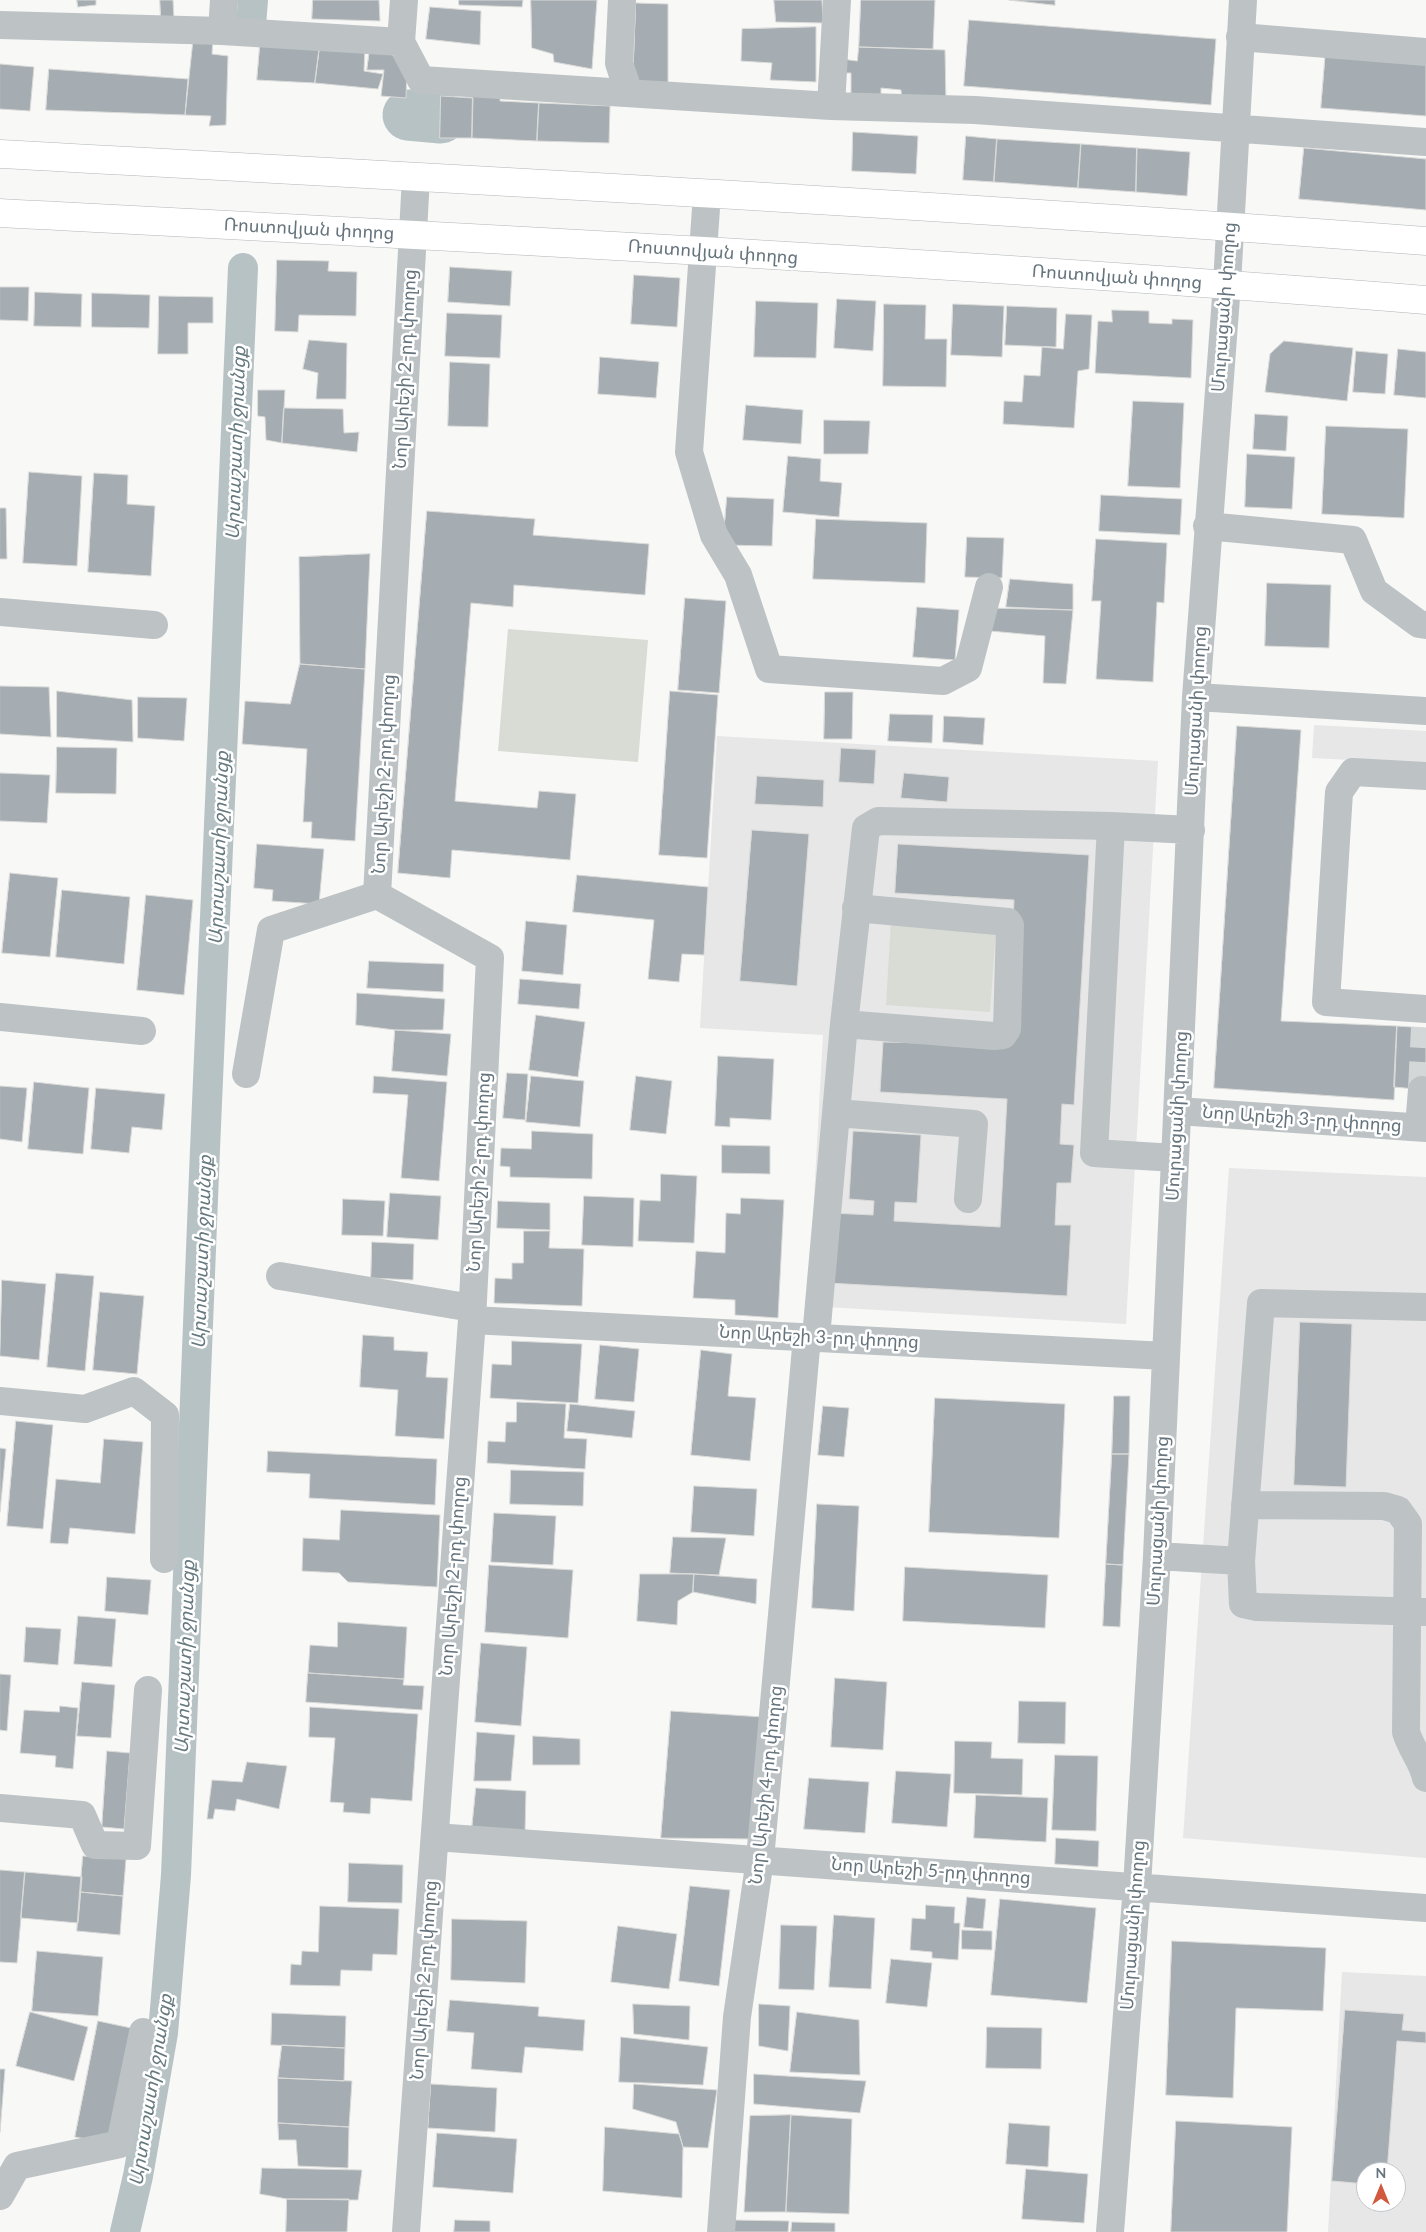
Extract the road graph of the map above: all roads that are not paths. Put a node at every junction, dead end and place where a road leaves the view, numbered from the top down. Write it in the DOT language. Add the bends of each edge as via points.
graph roads {
  1 [pos="224,0"];
  2 [pos="404,0"];
  3 [pos="622,0"];
  4 [pos="837,0"];
  5 [pos="1243,0"];
  6 [pos="0,25"];
  7 [pos="222,31"];
  8 [pos="1240,38"];
  9 [pos="401,42"];
  10 [pos="1426,52"];
  11 [pos="629,93"];
  12 [pos="831,106"];
  13 [pos="1236,127"];
  14 [pos="1426,142"];
  15 [pos="0,154"];
  16 [pos="416,177"];
  17 [pos="707,194"];
  18 [pos="0,213"];
  19 [pos="1230,226"];
  20 [pos="412,233"];
  21 [pos="1426,241"];
  22 [pos="704,251"];
  23 [pos="1227,284"];
  24 [pos="1426,300"];
  25 [pos="1207,526"];
  26 [pos="989,587"];
  27 [pos="0,612"];
  28 [pos="154,625"];
  29 [pos="1426,626"];
  30 [pos="1196,697"];
  31 [pos="1426,711"];
  32 [pos="1426,776"];
  33 [pos="1111,826"];
  34 [pos="1191,830"];
  35 [pos="377,895"];
  36 [pos="856,908"];
  37 [pos="0,1018"];
  38 [pos="1426,1019"];
  39 [pos="844,1024"];
  40 [pos="142,1031"];
  41 [pos="246,1074"];
  42 [pos="1422,1090"];
  43 [pos="1178,1111"];
  44 [pos="837,1113"];
  45 [pos="1422,1127"];
  46 [pos="1175,1158"];
  47 [pos="968,1199"];
  48 [pos="280,1276"];
  49 [pos="1426,1307"];
  50 [pos="472,1314"];
  51 [pos="812,1337"];
  52 [pos="1166,1356"];
  53 [pos="0,1401"];
  54 [pos="1245,1505"];
  55 [pos="1157,1556"];
  56 [pos="164,1559"];
  57 [pos="1241,1561"];
  58 [pos="1416,1612"];
  59 [pos="148,1690"];
  60 [pos="1426,1778"];
  61 [pos="0,1808"];
  62 [pos="435,1837"];
  63 [pos="760,1859"];
  64 [pos="1137,1886"];
  65 [pos="1426,1908"];
  66 [pos="143,2032"];
  67 [pos="0,2196"];
  68 [pos="406,2232"];
  69 [pos="721,2232"];
  70 [pos="1110,2232"];
  1 -- 7 [label="street"];
  2 -- 9 [label="street"];
  3 -- 11 [label="street" via="619,63"];
  4 -- 12 [label="street"];
  5 -- 8 [label="street, Մուրացանի փողոց"];
  6 -- 7 [label="street"];
  7 -- 9 [label="street"];
  8 -- 10 [label="street"];
  8 -- 13 [label="street, Մուրացանի փողոց"];
  9 -- 11 [label="street" via="421,80"];
  11 -- 12 [label="street"];
  12 -- 13 [label="street" via="975,110"];
  13 -- 14 [label="street"];
  13 -- 19 [label="street, Մուրացանի փողոց"];
  15 -- 16 [label="main road"];
  16 -- 17 [label="main road"];
  16 -- 20 [label="street, Նոր Արեշի 2-րդ փողոց"];
  17 -- 19 [label="main road"];
  17 -- 22 [label="street"];
  18 -- 20 [label="main road, Ռոստովյան փողոց"];
  19 -- 21 [label="main road"];
  19 -- 23 [label="street, Մուրացանի փողոց"];
  20 -- 22 [label="main road, Ռոստովյան փողոց"];
  20 -- 35 [label="street, Նոր Արեշի 2-րդ փողոց"];
  22 -- 23 [label="main road, Ռոստովյան փողոց"];
  22 -- 26 [label="street" via="689,452 714,536 738,575 769,669 943,681 968,668"];
  23 -- 24 [label="main road, Ռոստովյան փողոց"];
  23 -- 25 [label="street, Մուրացանի փողոց"];
  25 -- 29 [label="street" via="1354,540 1374,591"];
  25 -- 30 [label="street, Մուրացանի փողոց"];
  27 -- 28 [label="street"];
  30 -- 31 [label="street"];
  30 -- 34 [label="street, Մուրացանի փողոց"];
  32 -- 38 [label="street" via="1353,772 1339,792 1326,1002"];
  33 -- 34 [label="street"];
  33 -- 36 [label="street, Նոր Արեշի 4-րդ փողոց" via="878,822 866,828"];
  33 -- 46 [label="street" via="1094,1153"];
  34 -- 43 [label="street, Մուրացանի փողոց"];
  35 -- 41 [label="street" via="271,930"];
  35 -- 50 [label="street, Նոր Արեշի 2-րդ փողոց" via="490,958"];
  36 -- 39 [label="street, Նոր Արեշի 4-րդ փողոց"];
  36 -- 39 [label="street" via="1008,922 1007,1029 1003,1035 994,1036"];
  37 -- 40 [label="street"];
  39 -- 44 [label="street, Նոր Արեշի 4-րդ փողոց"];
  42 -- 45 [label="street"];
  43 -- 45 [label="street, Նոր Արեշի 3-րդ փողոց"];
  43 -- 46 [label="street, Մուրացանի փողոց"];
  44 -- 47 [label="street" via="974,1124"];
  44 -- 51 [label="street, Նոր Արեշի 4-րդ փողոց"];
  46 -- 52 [label="street, Մուրացանի փողոց"];
  48 -- 50 [label="street, Նոր Արեշի 3-րդ փողոց"];
  49 -- 54 [label="street" via="1261,1303"];
  50 -- 51 [label="street, Նոր Արեշի 3-րդ փողոց"];
  50 -- 62 [label="street, Նոր Արեշի 2-րդ փողոց"];
  51 -- 52 [label="street, Նոր Արեշի 3-րդ փողոց"];
  51 -- 63 [label="street, Նոր Արեշի 4-րդ փողոց"];
  52 -- 55 [label="street, Մուրացանի փողոց"];
  53 -- 56 [label="street" via="85,1409 134,1391 165,1414"];
  54 -- 57 [label="street"];
  54 -- 58 [label="street" via="1384,1506 1398,1510 1408,1524"];
  55 -- 57 [label="street"];
  55 -- 64 [label="street, Մուրացանի փողոց"];
  57 -- 58 [label="street" via="1243,1604"];
  58 -- 60 [label="street" via="1406,1732 1410,1748"];
  59 -- 61 [label="street" via="137,1846 95,1845 82,1815"];
  62 -- 63 [label="street, Նոր Արեշի 5-րդ փողոց"];
  62 -- 68 [label="street, Նոր Արեշի 2-րդ փողոց"];
  63 -- 64 [label="street, Նոր Արեշի 5-րդ փողոց"];
  63 -- 69 [label="street, Նոր Արեշի 4-րդ փողոց" via="738,2017"];
  64 -- 65 [label="street, Նոր Արեշի 5-րդ փողոց"];
  64 -- 70 [label="street, Մուրացանի փողոց"];
  66 -- 67 [label="street" via="120,2144 17,2166"];
}
